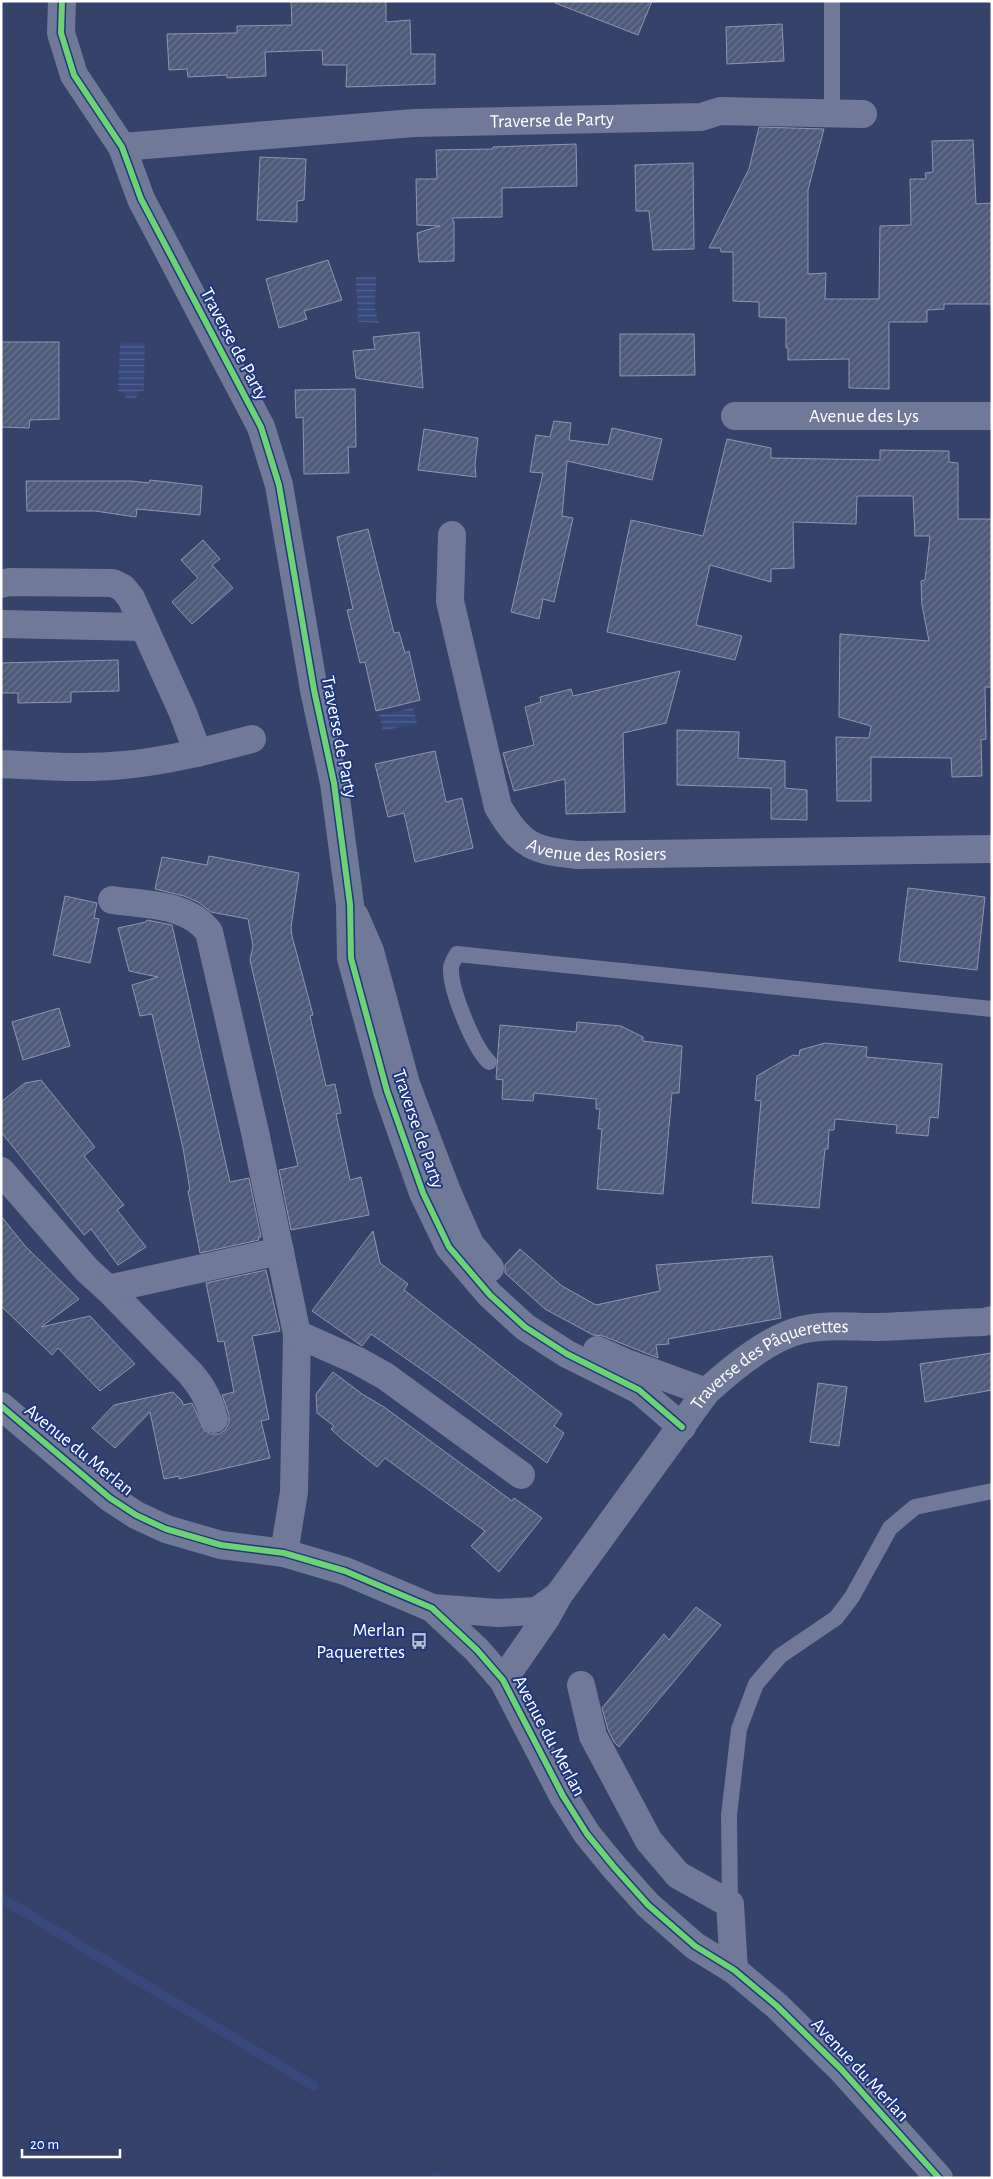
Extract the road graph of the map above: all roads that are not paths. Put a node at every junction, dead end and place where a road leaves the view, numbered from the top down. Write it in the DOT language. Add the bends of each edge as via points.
graph roads {
  1 [pos="62,1"];
  2 [pos="832,1"];
  3 [pos="832,113"];
  4 [pos="863,114"];
  5 [pos="122,147"];
  6 [pos="735,416"];
  7 [pos="992,416"];
  8 [pos="452,536"];
  9 [pos="1,584"];
  10 [pos="1,624"];
  11 [pos="144,627"];
  12 [pos="252,739"];
  13 [pos="198,753"];
  14 [pos="1,764"];
  15 [pos="992,850"];
  16 [pos="112,900"];
  17 [pos="350,904"];
  18 [pos="992,1010"];
  19 [pos="489,1062"];
  20 [pos="1,1171"];
  21 [pos="280,1251"];
  22 [pos="108,1289"];
  23 [pos="992,1320"];
  24 [pos="296,1334"];
  25 [pos="706,1392"];
  26 [pos="1,1406"];
  27 [pos="214,1419"];
  28 [pos="682,1427"];
  29 [pos="520,1475"];
  30 [pos="992,1490"];
  31 [pos="284,1553"];
  32 [pos="558,1596"];
  33 [pos="432,1608"];
  34 [pos="503,1680"];
  35 [pos="581,1685"];
  36 [pos="730,1904"];
  37 [pos="734,1970"];
  38 [pos="940,2178"];
  1 -- 5 [label="street, Traverse de Party" via="61,33 74,75"];
  2 -- 3 [label="lane"];
  3 -- 4 [label="street, Traverse de Party"];
  3 -- 5 [label="street, Traverse de Party" via="720,111 701,117 414,123"];
  5 -- 17 [label="street, Traverse de Party" via="140,199 261,427 273,459 334,783"];
  6 -- 7 [label="street, Avenue des Lys"];
  8 -- 15 [label="street, Avenue des Rosiers" via="450,602 498,807 510,828 527,844 551,853 578,855"];
  9 -- 11 [label="street" via="113,583 123,588 131,598"];
  10 -- 11 [label="street"];
  11 -- 13 [label="street"];
  12 -- 13 [label="street"];
  13 -- 14 [label="street" via="99,767"];
  16 -- 21 [label="street" via="189,914 202,922 209,932"];
  17 -- 25 [label="street, Traverse de Party" via="370,951 406,1084 470,1244 504,1285 535,1313 586,1344 629,1364"];
  17 -- 28 [label="street, Traverse de Party" via="351,958 387,1091 423,1193 449,1247 490,1295 525,1328 639,1390"];
  18 -- 19 [label="lane" via="457,954 450,967 455,996 481,1055"];
  20 -- 22 [label="street" via="87,1270"];
  21 -- 22 [label="street"];
  21 -- 24 [label="street"];
  22 -- 27 [label="street" via="201,1385"];
  23 -- 25 [label="street, Traverse des Pâquerettes" via="800,1330 766,1346 732,1368"];
  24 -- 29 [label="street" via="385,1376"];
  24 -- 31 [label="street" via="294,1492"];
  25 -- 28 [label="street, Traverse des Pâquerettes"];
  26 -- 31 [label="street, Avenue du Merlan" via="110,1498 136,1515 166,1529 221,1545"];
  28 -- 32 [label="street, Traverse des Pâquerettes"];
  30 -- 36 [label="lane" via="915,1507 890,1528 852,1597 836,1618 780,1656 756,1684 739,1729 729,1815"];
  31 -- 33 [label="street, Avenue du Merlan" via="345,1571"];
  32 -- 33 [label="street" via="537,1611 498,1613"];
  32 -- 34 [label="street"];
  33 -- 34 [label="street, Avenue du Merlan" via="477,1650"];
  34 -- 37 [label="street, Avenue du Merlan" via="544,1763 587,1834 648,1905 696,1946"];
  35 -- 36 [label="street" via="593,1736 649,1841 678,1875"];
  36 -- 37 [label="street"];
  37 -- 38 [label="street, Avenue du Merlan" via="841,2068"];
}
